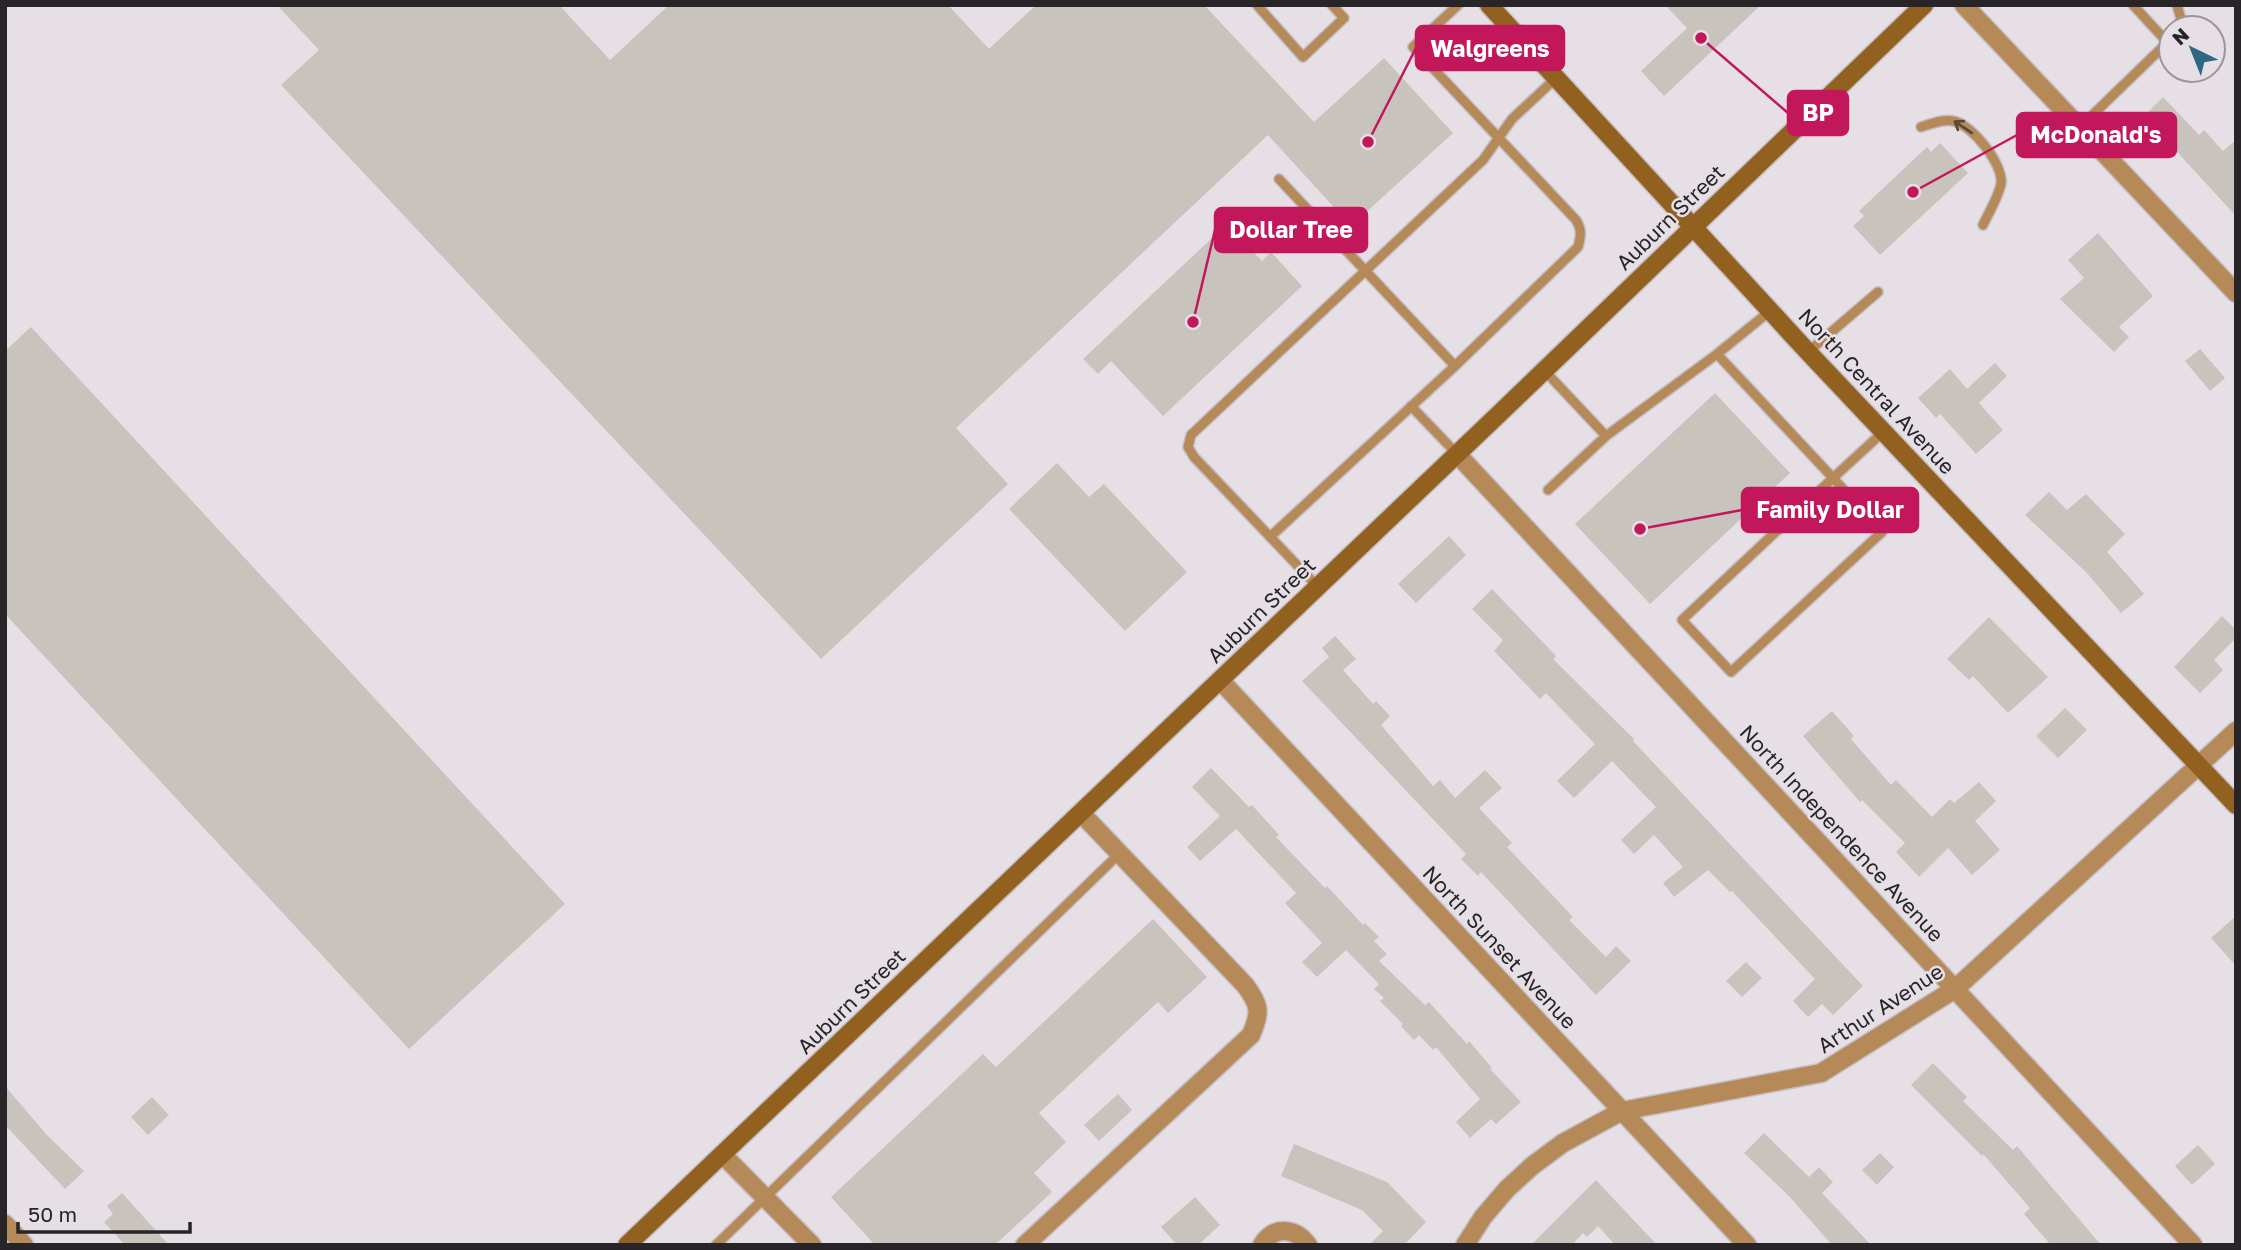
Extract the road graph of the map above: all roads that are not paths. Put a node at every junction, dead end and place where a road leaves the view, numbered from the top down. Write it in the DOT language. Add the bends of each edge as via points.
graph roads {
  1 [pos="1257,5"];
  2 [pos="1332,5"];
  3 [pos="1458,5"];
  4 [pos="1489,5"];
  5 [pos="1924,5"];
  6 [pos="1964,5"];
  7 [pos="2133,5"];
  8 [pos="2157,28"];
  9 [pos="2157,53"];
  10 [pos="1556,78"];
  11 [pos="1921,127"];
  12 [pos="2079,128"];
  13 [pos="1499,139"];
  14 [pos="1279,179"];
  15 [pos="1983,225"];
  16 [pos="1692,227"];
  17 [pos="1366,272"];
  18 [pos="1878,292"];
  19 [pos="2236,293"];
  20 [pos="1770,311"];
  21 [pos="1808,352"];
  22 [pos="1717,354"];
  23 [pos="1455,366"];
  24 [pos="1544,370"];
  25 [pos="1411,406"];
  26 [pos="1883,432"];
  27 [pos="1606,436"];
  28 [pos="1457,454"];
  29 [pos="1833,478"];
  30 [pos="1548,490"];
  31 [pos="1270,537"];
  32 [pos="1318,587"];
  33 [pos="1220,680"];
  34 [pos="2236,731"];
  35 [pos="2198,767"];
  36 [pos="2236,805"];
  37 [pos="1081,813"];
  38 [pos="1120,853"];
  39 [pos="1955,989"];
  40 [pos="1622,1111"];
  41 [pos="723,1155"];
  42 [pos="765,1198"];
  43 [pos="5,1224"];
  44 [pos="24,1245"];
  45 [pos="627,1245"];
  46 [pos="716,1245"];
  47 [pos="812,1245"];
  48 [pos="1025,1245"];
  49 [pos="1262,1245"];
  50 [pos="1308,1245"];
  51 [pos="1465,1245"];
  52 [pos="1747,1245"];
  53 [pos="2193,1245"];
  1 -- 2 [label="lane" via="1303,57 1344,18"];
  3 -- 13 [label="lane" via="1413,47"];
  4 -- 10 [label="main road, North Central Avenue"];
  5 -- 16 [label="main road, Auburn Street"];
  6 -- 12 [label="street"];
  7 -- 8 [label="lane"];
  9 -- 12 [label="lane"];
  10 -- 13 [label="lane" via="1512,119"];
  10 -- 16 [label="main road, North Central Avenue"];
  15 -- 11 [label="lane, one-way" via="2001,182 1997,163 1964,125 1953,120"];
  12 -- 19 [label="street"];
  13 -- 17 [label="lane"];
  13 -- 23 [label="lane" via="1576,220 1581,234 1578,247"];
  14 -- 17 [label="lane"];
  16 -- 20 [label="main road, North Central Avenue"];
  16 -- 24 [label="main road, Auburn Street"];
  17 -- 23 [label="lane"];
  17 -- 31 [label="lane" via="1188,440 1194,457"];
  18 -- 21 [label="lane"];
  20 -- 21 [label="main road, North Central Avenue"];
  20 -- 22 [label="lane"];
  21 -- 26 [label="main road, North Central Avenue"];
  22 -- 27 [label="lane"];
  22 -- 29 [label="lane"];
  23 -- 25 [label="lane"];
  24 -- 27 [label="lane"];
  24 -- 28 [label="main road, Auburn Street"];
  25 -- 28 [label="lane"];
  25 -- 31 [label="lane"];
  26 -- 29 [label="lane"];
  26 -- 35 [label="main road, North Central Avenue"];
  27 -- 30 [label="lane"];
  28 -- 32 [label="main road, Auburn Street"];
  28 -- 39 [label="street, North Independence Avenue"];
  29 -- 29 [label="lane" via="1682,620 1731,672 1882,533"];
  31 -- 32 [label="lane"];
  32 -- 33 [label="main road, Auburn Street"];
  33 -- 37 [label="main road, Auburn Street"];
  33 -- 40 [label="street, North Sunset Avenue"];
  34 -- 35 [label="street, Arthur Avenue"];
  35 -- 36 [label="main road, North Central Avenue"];
  35 -- 39 [label="street, Arthur Avenue"];
  37 -- 38 [label="street"];
  37 -- 41 [label="main road, Auburn Street"];
  38 -- 42 [label="lane"];
  38 -- 48 [label="street" via="1245,985 1258,1008 1257,1021 1251,1035"];
  39 -- 40 [label="street, Arthur Avenue" via="1821,1073"];
  39 -- 53 [label="street, North Independence Avenue"];
  40 -- 51 [label="street, Arthur Avenue" via="1532,1166 1483,1217"];
  40 -- 52 [label="street, North Sunset Avenue"];
  41 -- 42 [label="street"];
  41 -- 45 [label="main road, Auburn Street"];
  42 -- 46 [label="lane"];
  42 -- 47 [label="street"];
  43 -- 44 [label="street"];
  49 -- 50 [label="street" via="1268,1236 1289,1230"];
}
